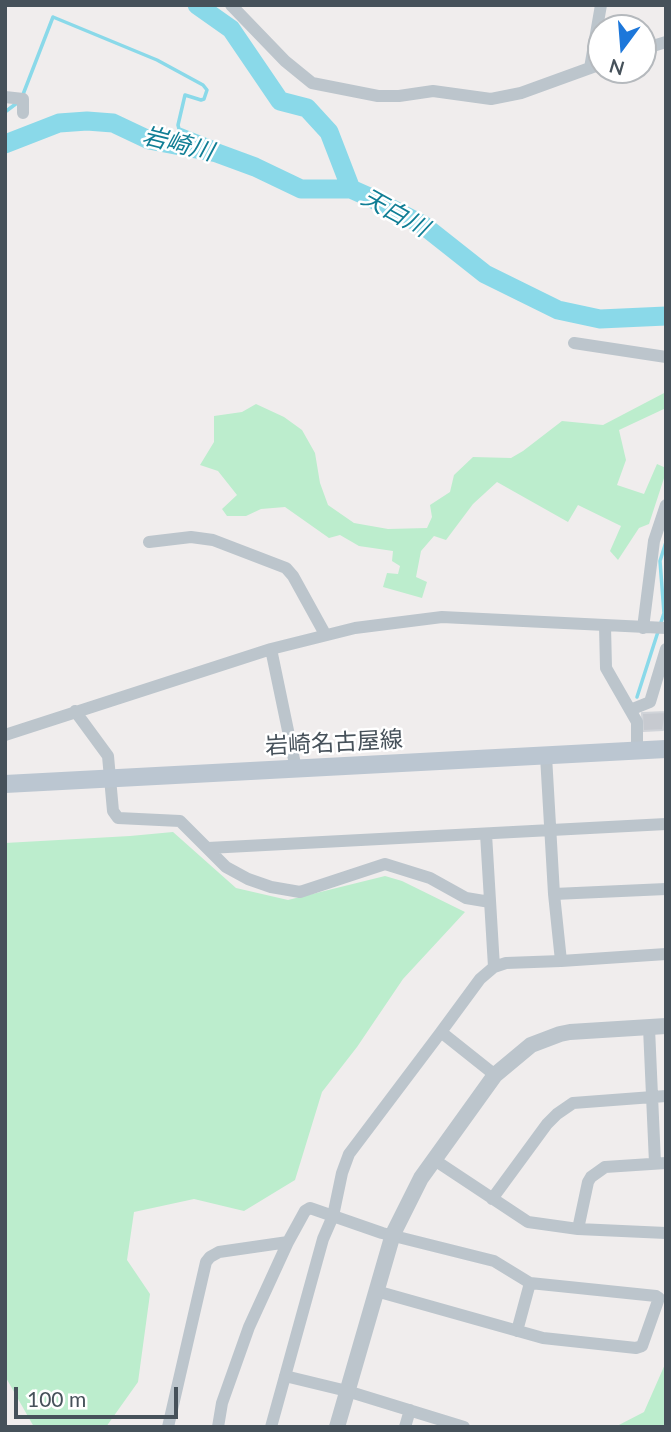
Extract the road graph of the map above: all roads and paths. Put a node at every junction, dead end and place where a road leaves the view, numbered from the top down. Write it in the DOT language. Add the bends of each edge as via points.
graph roads {
  1 [pos="235,7"];
  2 [pos="587,69"];
  3 [pos="5,97"];
  4 [pos="23,113"];
  5 [pos="573,343"];
  6 [pos="666,357"];
  7 [pos="666,505"];
  8 [pos="149,542"];
  9 [pos="605,626"];
  10 [pos="657,628"];
  11 [pos="325,634"];
  12 [pos="271,649"];
  13 [pos="666,649"];
  14 [pos="630,710"];
  15 [pos="75,711"];
  16 [pos="5,735"];
  17 [pos="666,749"];
  18 [pos="637,751"];
  19 [pos="546,756"];
  20 [pos="296,769"];
  21 [pos="111,778"];
  22 [pos="5,784"];
  23 [pos="666,824"];
  24 [pos="550,829"];
  25 [pos="486,834"];
  26 [pos="208,848"];
  27 [pos="666,889"];
  28 [pos="554,894"];
  29 [pos="490,902"];
  30 [pos="666,954"];
  31 [pos="561,961"];
  32 [pos="494,967"];
  33 [pos="658,1027"];
  34 [pos="441,1032"];
  35 [pos="495,1075"];
  36 [pos="659,1096"];
  37 [pos="433,1159"];
  38 [pos="661,1163"];
  39 [pos="492,1199"];
  40 [pos="333,1216"];
  41 [pos="578,1229"];
  42 [pos="666,1233"];
  43 [pos="393,1234"];
  44 [pos="288,1242"];
  45 [pos="530,1283"];
  46 [pos="376,1291"];
  47 [pos="517,1331"];
  48 [pos="285,1376"];
  49 [pos="347,1391"];
  50 [pos="410,1410"];
  51 [pos="168,1427"];
  52 [pos="218,1427"];
  53 [pos="271,1427"];
  54 [pos="337,1427"];
  55 [pos="405,1427"];
  56 [pos="464,1427"];
  1 -- 2 [label="street" via="312,83 378,96 433,90 491,99"];
  3 -- 4 [label="street" via="23,99"];
  5 -- 6 [label="street"];
  7 -- 10 [label="street" via="654,541"];
  8 -- 11 [label="street" via="191,537 214,540 286,569"];
  9 -- 10 [label="street"];
  9 -- 11 [label="street" via="442,617"];
  9 -- 14 [label="street" via="606,668"];
  11 -- 12 [label="street"];
  12 -- 15 [label="street"];
  12 -- 20 [label="street"];
  13 -- 14 [label="street" via="650,702"];
  14 -- 18 [label="street" via="637,722"];
  15 -- 16 [label="street"];
  15 -- 21 [label="street" via="106,752"];
  17 -- 18 [label="main road, 岩崎名古屋線"];
  18 -- 19 [label="main road, 岩崎名古屋線"];
  19 -- 20 [label="main road, 岩崎名古屋線"];
  19 -- 24 [label="street"];
  20 -- 21 [label="main road, 岩崎名古屋線"];
  21 -- 22 [label="main road, 岩崎名古屋線"];
  21 -- 26 [label="street" via="113,811 118,818 177,820"];
  23 -- 24 [label="street"];
  24 -- 25 [label="street"];
  24 -- 28 [label="street"];
  25 -- 26 [label="street"];
  25 -- 29 [label="street"];
  26 -- 29 [label="street" via="226,867 248,879 288,891 300,892 385,864 430,878 466,898"];
  27 -- 28 [label="street"];
  28 -- 31 [label="street"];
  29 -- 32 [label="street"];
  30 -- 31 [label="street"];
  31 -- 32 [label="street"];
  32 -- 34 [label="street"];
  33 -- 35 [label="street" via="560,1034 531,1045"];
  33 -- 36 [label="street"];
  34 -- 35 [label="street"];
  34 -- 40 [label="street" via="349,1154"];
  35 -- 37 [label="street"];
  36 -- 38 [label="street"];
  36 -- 39 [label="street" via="589,1100 566,1107 547,1124"];
  37 -- 39 [label="street"];
  37 -- 43 [label="street"];
  38 -- 41 [label="street" via="609,1165 591,1177"];
  39 -- 41 [label="street" via="528,1222"];
  40 -- 43 [label="street"];
  40 -- 44 [label="street" via="310,1208"];
  40 -- 48 [label="street"];
  41 -- 42 [label="street"];
  43 -- 45 [label="street" via="494,1261"];
  43 -- 46 [label="street"];
  44 -- 51 [label="street" via="214,1253 206,1262"];
  44 -- 52 [label="street" via="249,1327"];
  45 -- 47 [label="street"];
  45 -- 47 [label="street" via="659,1298 642,1346 636,1348"];
  46 -- 47 [label="street"];
  46 -- 49 [label="street"];
  48 -- 49 [label="street"];
  48 -- 53 [label="street"];
  49 -- 50 [label="street"];
  49 -- 54 [label="street"];
  50 -- 55 [label="street"];
  50 -- 56 [label="street"];
}
